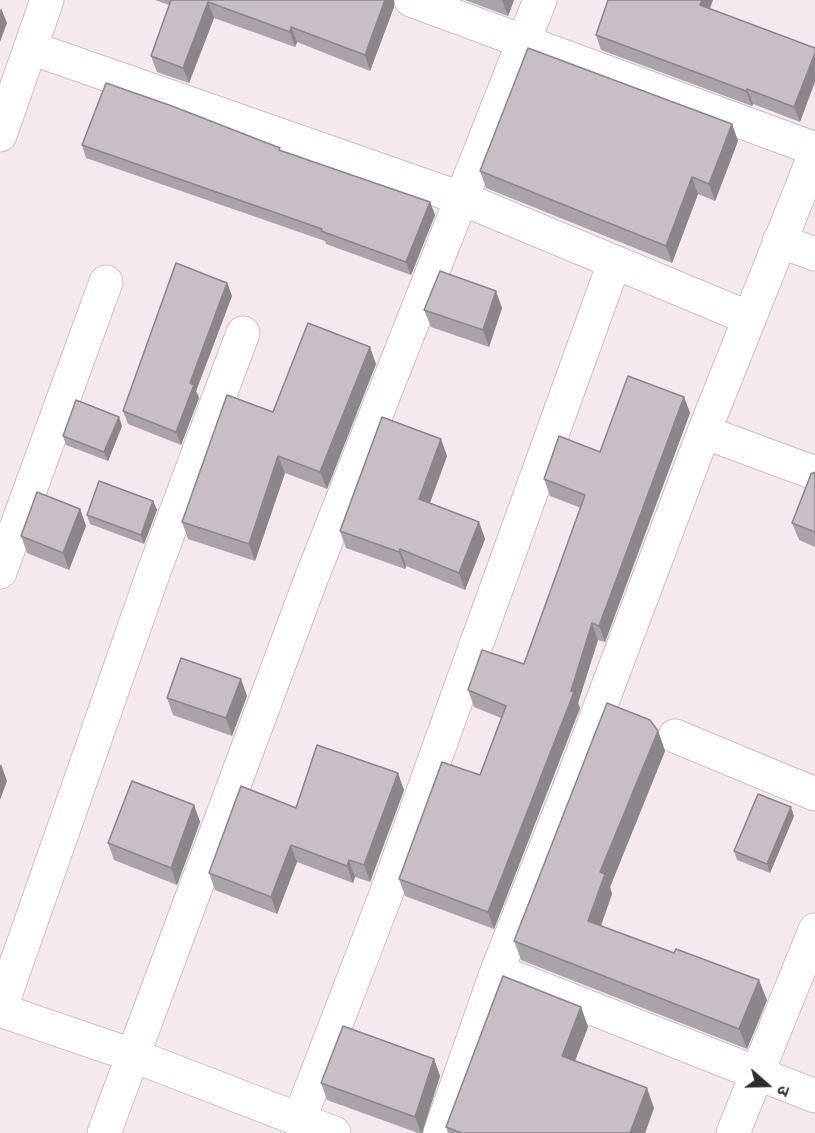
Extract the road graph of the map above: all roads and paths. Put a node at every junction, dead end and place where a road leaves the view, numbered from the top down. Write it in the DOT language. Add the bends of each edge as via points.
graph roads {
  1 [pos="47,0"];
  2 [pos="411,0"];
  3 [pos="540,0"];
  4 [pos="523,41"];
  5 [pos="31,48"];
  6 [pos="0,135"];
  7 [pos="815,149"];
  8 [pos="815,154"];
  9 [pos="463,199"];
  10 [pos="779,241"];
  11 [pos="815,254"];
  12 [pos="614,263"];
  13 [pos="106,282"];
  14 [pos="749,318"];
  15 [pos="243,333"];
  16 [pos="704,432"];
  17 [pos="815,472"];
  18 [pos="0,572"];
  19 [pos="675,736"];
  20 [pos="815,794"];
  21 [pos="815,930"];
  22 [pos="497,971"];
  23 [pos="0,1010"];
  24 [pos="132,1055"];
  25 [pos="757,1074"];
  26 [pos="815,1096"];
  27 [pos="299,1120"];
  28 [pos="104,1133"];
  29 [pos="334,1133"];
  30 [pos="440,1133"];
  31 [pos="733,1133"];
  1 -- 5 [label="street"];
  2 -- 4 [label="street"];
  3 -- 4 [label="street"];
  4 -- 7 [label="street"];
  4 -- 9 [label="street"];
  5 -- 6 [label="street"];
  5 -- 9 [label="street"];
  8 -- 10 [label="street"];
  9 -- 12 [label="street"];
  9 -- 24 [label="street" via="311,579"];
  10 -- 11 [label="street"];
  10 -- 14 [label="street"];
  12 -- 14 [label="street"];
  12 -- 27 [label="street" via="385,897"];
  13 -- 18 [label="street"];
  14 -- 16 [label="street"];
  15 -- 23 [label="street" via="154,572"];
  16 -- 17 [label="street"];
  16 -- 22 [label="street"];
  19 -- 20 [label="street"];
  21 -- 25 [label="street"];
  22 -- 25 [label="street"];
  22 -- 30 [label="street"];
  23 -- 24 [label="street"];
  24 -- 27 [label="street"];
  24 -- 28 [label="street"];
  25 -- 26 [label="street"];
  25 -- 31 [label="street"];
  27 -- 29 [label="street"];
}
